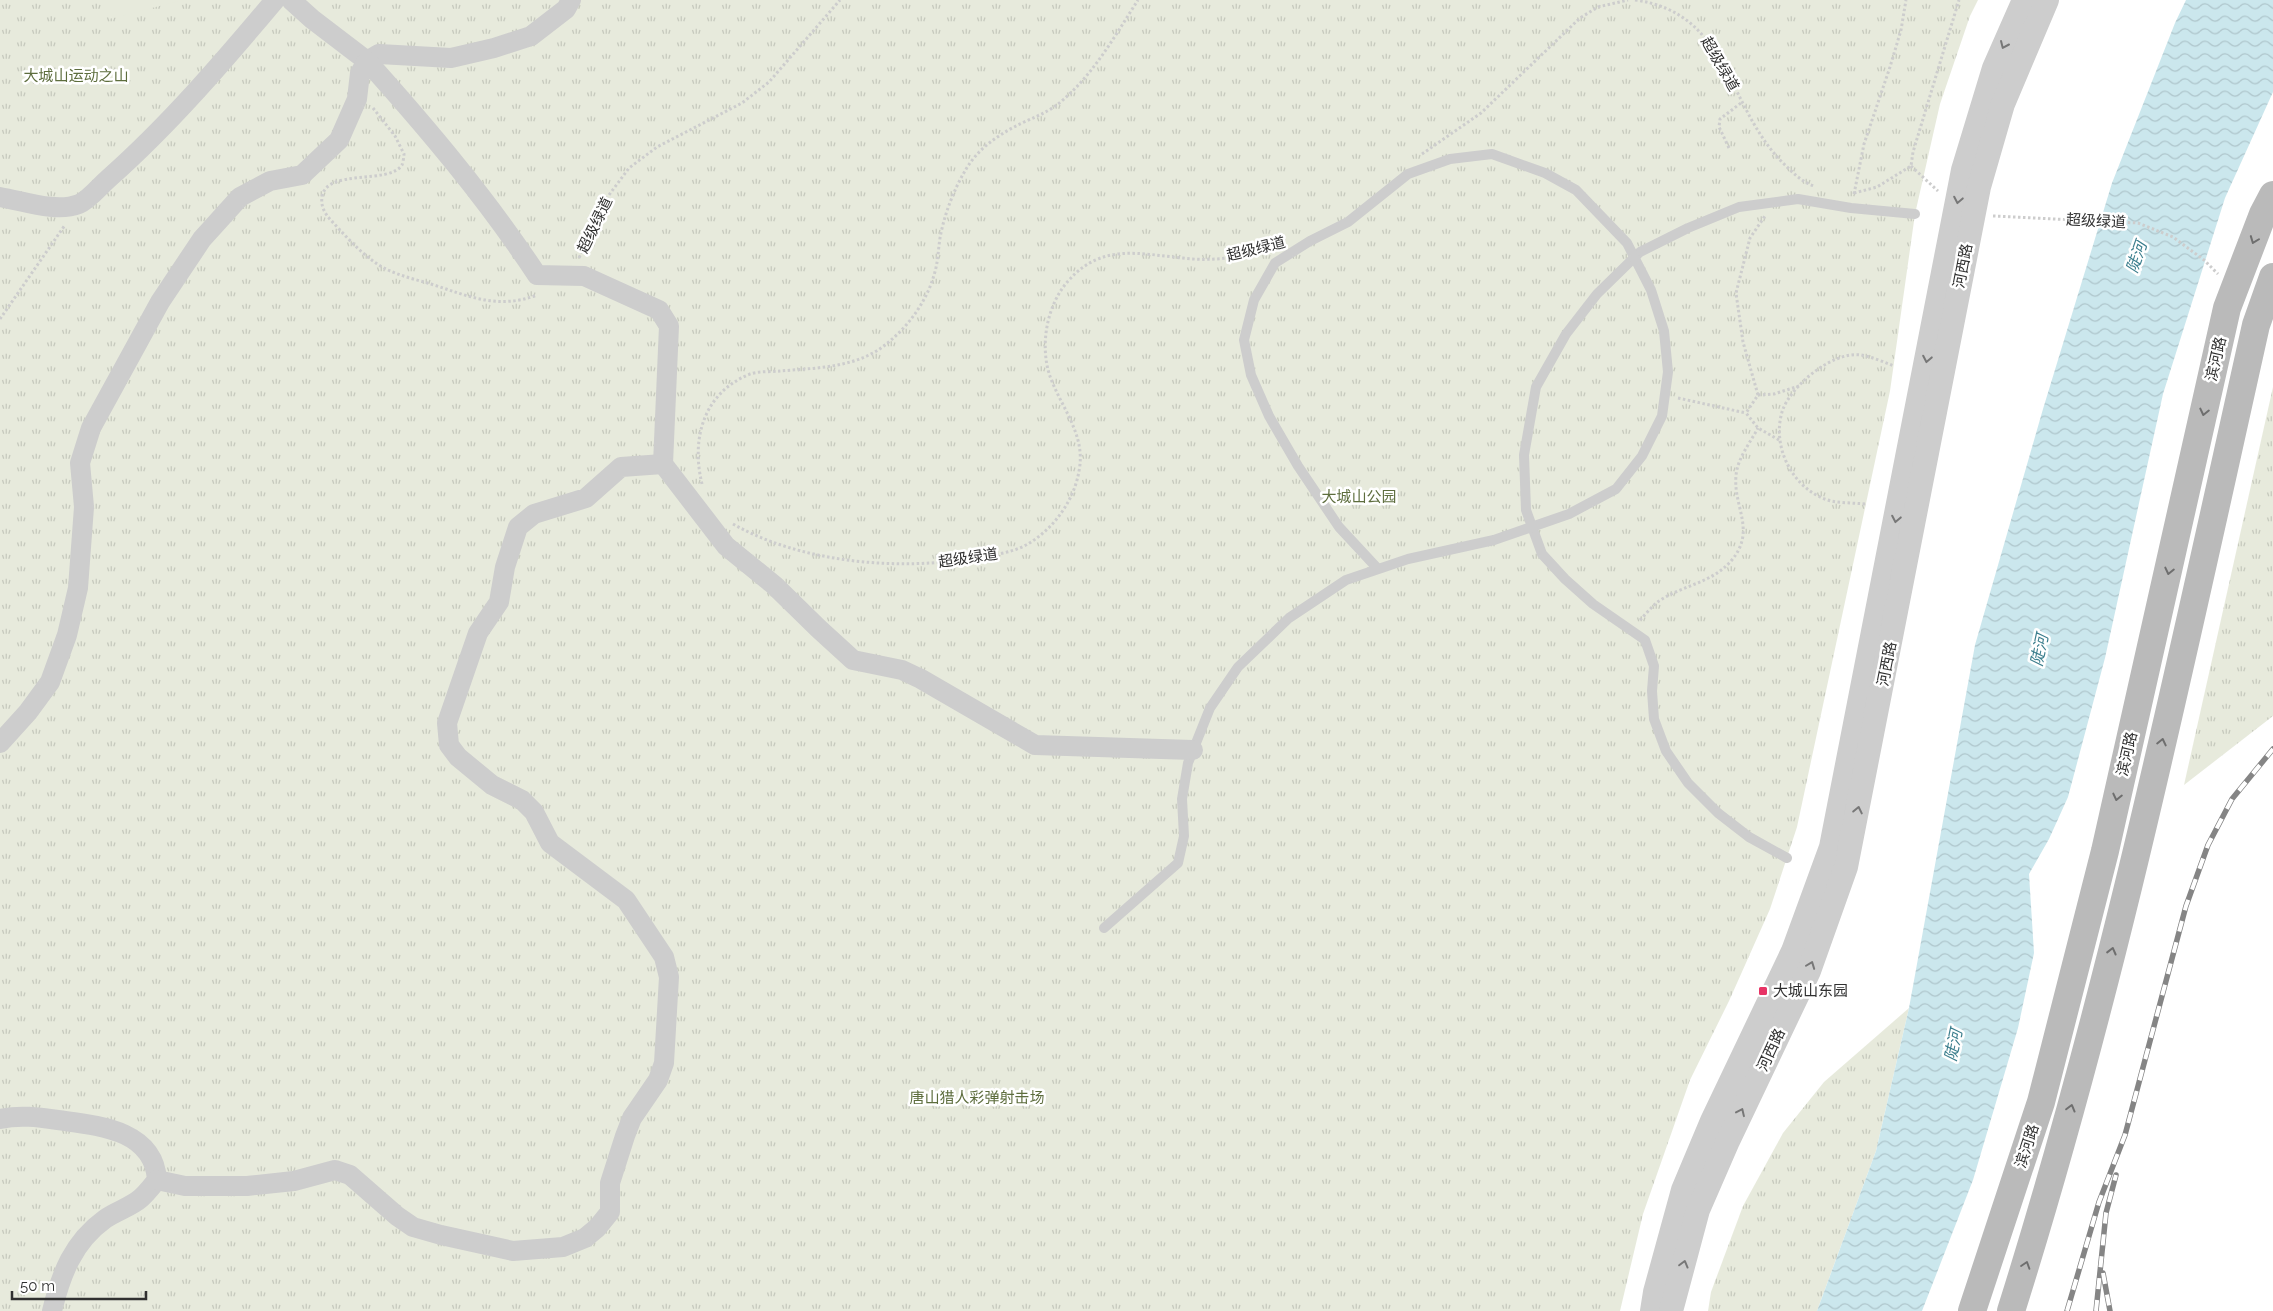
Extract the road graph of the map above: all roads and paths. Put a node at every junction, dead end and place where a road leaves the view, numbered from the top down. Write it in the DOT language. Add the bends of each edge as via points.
graph roads {
  1 [pos="275,0"];
  2 [pos="291,0"];
  3 [pos="571,0"];
  4 [pos="840,0"];
  5 [pos="1138,0"];
  6 [pos="1628,0"];
  7 [pos="1636,0"];
  8 [pos="1906,0"];
  9 [pos="1959,0"];
  10 [pos="2024,0"];
  11 [pos="2047,0"];
  12 [pos="367,61"];
  13 [pos="1741,103"];
  14 [pos="386,122"];
  15 [pos="1729,148"];
  16 [pos="1414,159"];
  17 [pos="1912,166"];
  18 [pos="1822,189"];
  19 [pos="1846,193"];
  20 [pos="1942,193"];
  21 [pos="2273,195"];
  22 [pos="0,197"];
  23 [pos="1774,202"];
  24 [pos="80,204"];
  25 [pos="1851,208"];
  26 [pos="1915,214"];
  27 [pos="1984,216"];
  28 [pos="1272,247"];
  29 [pos="576,261"];
  30 [pos="2220,277"];
  31 [pos="2273,277"];
  32 [pos="544,290"];
  33 [pos="0,319"];
  34 [pos="1894,366"];
  35 [pos="1800,386"];
  36 [pos="1758,394"];
  37 [pos="1665,395"];
  38 [pos="1746,413"];
  39 [pos="1758,428"];
  40 [pos="1779,440"];
  41 [pos="663,464"];
  42 [pos="707,493"];
  43 [pos="1865,504"];
  44 [pos="727,518"];
  45 [pos="1378,569"];
  46 [pos="1630,630"];
  47 [pos="0,743"];
  48 [pos="1193,750"];
  49 [pos="1787,858"];
  50 [pos="1104,928"];
  51 [pos="0,1119"];
  52 [pos="157,1180"];
  53 [pos="52,1311"];
  54 [pos="1652,1311"];
  55 [pos="1671,1311"];
  56 [pos="1972,1311"];
  57 [pos="2011,1311"];
  1 -- 24 [label="street" via="173,115"];
  2 -- 12 [label="street"];
  3 -- 12 [label="street" via="566,9 531,36 494,48 451,58 379,54"];
  4 -- 29 [label="path, 超级绿道" via="769,82 742,103 657,147 629,168 606,199"];
  5 -- 42 [label="path" via="1105,51 1064,100 1040,116 994,138 977,154 950,202 929,290 903,328 884,346 872,354 837,366 751,374 716,399 706,414 697,447 698,464"];
  6 -- 16 [label="path" via="1598,7 1580,18 1481,113"];
  7 -- 13 [label="path, 超级绿道" via="1674,10 1701,31 1724,66"];
  8 -- 25 [label="path" via="1901,30 1864,144"];
  9 -- 17 [label="path" via="1913,152"];
  10 -- 54 [label="street, 河西路, one-way" via="1994,68 1963,170 1831,847 1793,951 1712,1121 1683,1190"];
  55 -- 11 [label="street, 河西路, one-way" via="1698,1210 1809,971 1846,867 1979,187 2003,104"];
  12 -- 41 [label="street" via="425,125 509,232 537,275 584,276 659,310 669,326"];
  12 -- 47 [label="street" via="360,72 357,99 338,140 302,175 270,181 240,197 202,238 160,302 91,428 80,463 84,507 78,588 68,635 50,682"];
  13 -- 15 [label="path" via="1720,119"];
  13 -- 18 [label="path, 超级绿道" via="1770,151 1794,174"];
  14 -- 32 [label="path" via="404,154 402,165 392,173 330,185 322,194 321,206 327,216 351,242 387,270 475,299 523,300"];
  17 -- 19 [label="path" via="1877,188"];
  17 -- 20 [label="path"];
  21 -- 56 [label="main road, 滨河路, one-way" via="2228,308 2105,851 2044,1092"];
  22 -- 24 [label="street" via="57,207"];
  23 -- 25 [label="lane" via="1798,199"];
  23 -- 36 [label="path" via="1750,238 1736,293 1743,342"];
  23 -- 46 [label="lane" via="1740,206 1640,252 1592,300 1566,334 1536,387 1524,455 1526,510 1542,554 1593,604"];
  24 -- 33 [label="path"];
  25 -- 26 [label="lane"];
  27 -- 30 [label="path, 超级绿道" via="2138,223 2173,237 2204,260"];
  28 -- 44 [label="path, 超级绿道" via="1239,256 1210,259 1132,252 1111,254 1092,262 1070,278 1048,319 1046,356 1050,378 1072,421 1081,448 1080,471 1059,516 1044,533 1026,545 1002,554 959,560 911,564 864,562 778,544 749,533"];
  57 -- 31 [label="main road, 滨河路, one-way" via="2045,1205 2098,1009 2145,821 2256,325"];
  34 -- 35 [label="path" via="1860,355 1838,357"];
  35 -- 36 [label="path" via="1774,394"];
  35 -- 40 [label="path" via="1784,409"];
  36 -- 38 [label="path"];
  37 -- 38 [label="path"];
  37 -- 45 [label="lane" via="1662,416 1642,456 1616,490 1569,514 1494,540"];
  37 -- 45 [label="lane" via="1668,372 1664,331 1651,290 1627,243 1576,190 1545,173 1492,154 1450,159 1408,174 1348,222 1274,263 1254,300 1244,340 1251,375 1269,416 1298,466 1338,527"];
  38 -- 39 [label="path"];
  39 -- 40 [label="path"];
  39 -- 46 [label="path" via="1740,461 1736,477 1744,530 1741,546 1732,560 1711,579 1659,602"];
  40 -- 43 [label="path" via="1790,472 1811,492 1830,500"];
  41 -- 48 [label="street" via="726,546 774,585 853,660 902,670 922,679 1035,745"];
  41 -- 52 [label="street" via="621,467 586,498 534,514 518,527 505,567 499,602 478,633 447,723 449,744 458,757 492,785 522,800 534,812 550,843 626,900 664,957 669,977 664,1064 625,1136 610,1183 610,1212 585,1238 562,1247 513,1251 412,1227 350,1175 335,1170 294,1181 247,1186 185,1186"];
  45 -- 48 [label="lane" via="1346,580 1289,618 1238,667 1210,708"];
  46 -- 49 [label="lane" via="1645,640 1654,666 1654,719 1666,751 1688,783 1718,813 1749,837"];
  48 -- 50 [label="lane" via="1182,799 1184,836 1178,863"];
  51 -- 52 [label="street" via="33,1117 105,1126 137,1143 149,1156 156,1169"];
  52 -- 53 [label="street" via="141,1198 88,1232 72,1253"];
}
